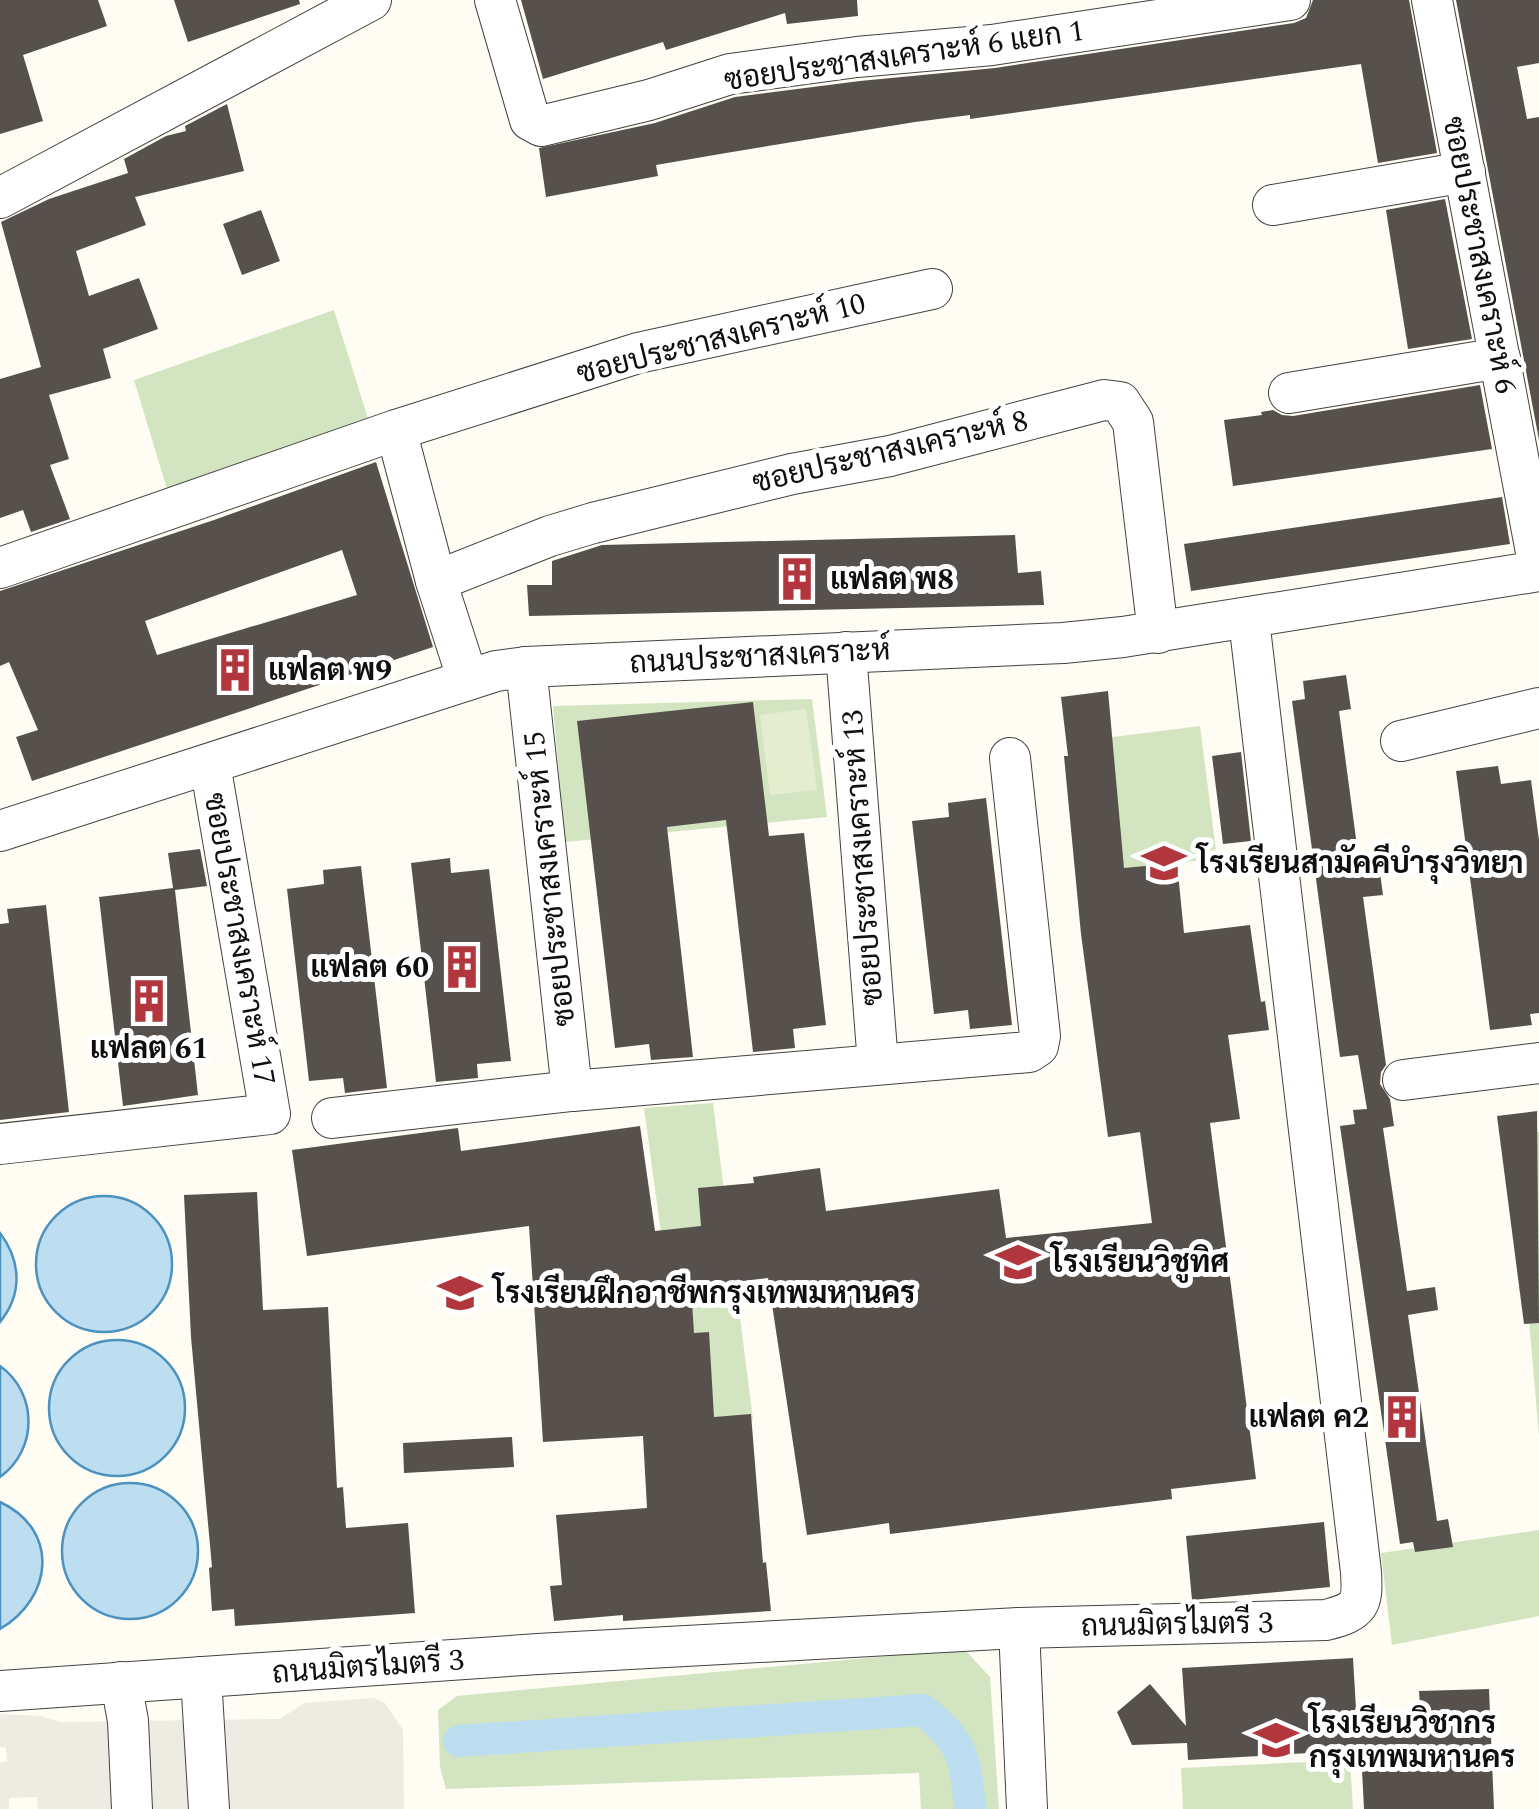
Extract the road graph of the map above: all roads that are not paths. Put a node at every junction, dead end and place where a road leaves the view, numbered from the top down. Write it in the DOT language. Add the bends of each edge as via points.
graph roads {
  1 [pos="370,0"];
  2 [pos="495,0"];
  3 [pos="1290,0"];
  4 [pos="1432,0"];
  5 [pos="1465,172"];
  6 [pos="0,198"];
  7 [pos="1272,205"];
  8 [pos="932,288"];
  9 [pos="1500,358"];
  10 [pos="1289,393"];
  11 [pos="396,430"];
  12 [pos="0,568"];
  13 [pos="1539,570"];
  14 [pos="436,581"];
  15 [pos="1249,620"];
  16 [pos="1158,633"];
  17 [pos="846,652"];
  18 [pos="526,667"];
  19 [pos="468,680"];
  20 [pos="1539,708"];
  21 [pos="1401,741"];
  22 [pos="1010,758"];
  23 [pos="210,764"];
  24 [pos="0,831"];
  25 [pos="1539,1063"];
  26 [pos="878,1064"];
  27 [pos="1403,1080"];
  28 [pos="572,1091"];
  29 [pos="332,1118"];
  30 [pos="0,1144"];
  31 [pos="1020,1628"];
  32 [pos="202,1677"];
  33 [pos="121,1682"];
  34 [pos="0,1691"];
  35 [pos="132,1809"];
  36 [pos="209,1809"];
  37 [pos="1026,1809"];
  1 -- 6 [label="street"];
  2 -- 3 [label="street, ซอยประชาสงเคราะห์ 6 แยก 1" via="530,120 540,126 730,74 992,45"];
  4 -- 5 [label="street, ซอยประชาสงเคราะห์ 6"];
  5 -- 7 [label="street"];
  5 -- 9 [label="street, ซอยประชาสงเคราะห์ 6"];
  8 -- 11 [label="street, ซอยประชาสงเคราะห์ 10" via="638,353"];
  9 -- 10 [label="street"];
  9 -- 13 [label="street, ซอยประชาสงเคราะห์ 6"];
  11 -- 12 [label="street, ซอยประชาสงเคราะห์ 10"];
  11 -- 14 [label="street"];
  13 -- 15 [label="street, ถนนประชาสงเคราะห์"];
  14 -- 16 [label="street, ซอยประชาสงเคราะห์ 8" via="592,523 1104,400 1120,402 1133,422"];
  14 -- 19 [label="street"];
  15 -- 16 [label="street, ถนนประชาสงเคราะห์"];
  15 -- 31 [label="street, ถนนมิตรไมตรี 3" via="1362,1595 1358,1607 1326,1620"];
  16 -- 17 [label="street, ถนนประชาสงเคราะห์"];
  17 -- 18 [label="street, ถนนประชาสงเคราะห์"];
  17 -- 26 [label="street, ซอยประชาสงเคราะห์ 13"];
  18 -- 19 [label="street, ถนนประชาสงเคราะห์"];
  18 -- 28 [label="street, ซอยประชาสงเคราะห์ 15"];
  19 -- 23 [label="street, ถนนประชาสงเคราะห์"];
  20 -- 21 [label="street"];
  22 -- 26 [label="street" via="1038,1046"];
  23 -- 24 [label="street, ถนนประชาสงเคราะห์"];
  23 -- 30 [label="street, ซอยประชาสงเคราะห์ 17" via="270,1114"];
  25 -- 27 [label="street"];
  26 -- 28 [label="street"];
  28 -- 29 [label="street"];
  31 -- 32 [label="street, ถนนมิตรไมตรี 3"];
  31 -- 37 [label="street"];
  32 -- 33 [label="street, ถนนมิตรไมตรี 3"];
  32 -- 36 [label="street"];
  33 -- 34 [label="street, ถนนมิตรไมตรี 3"];
  33 -- 35 [label="street"];
}
